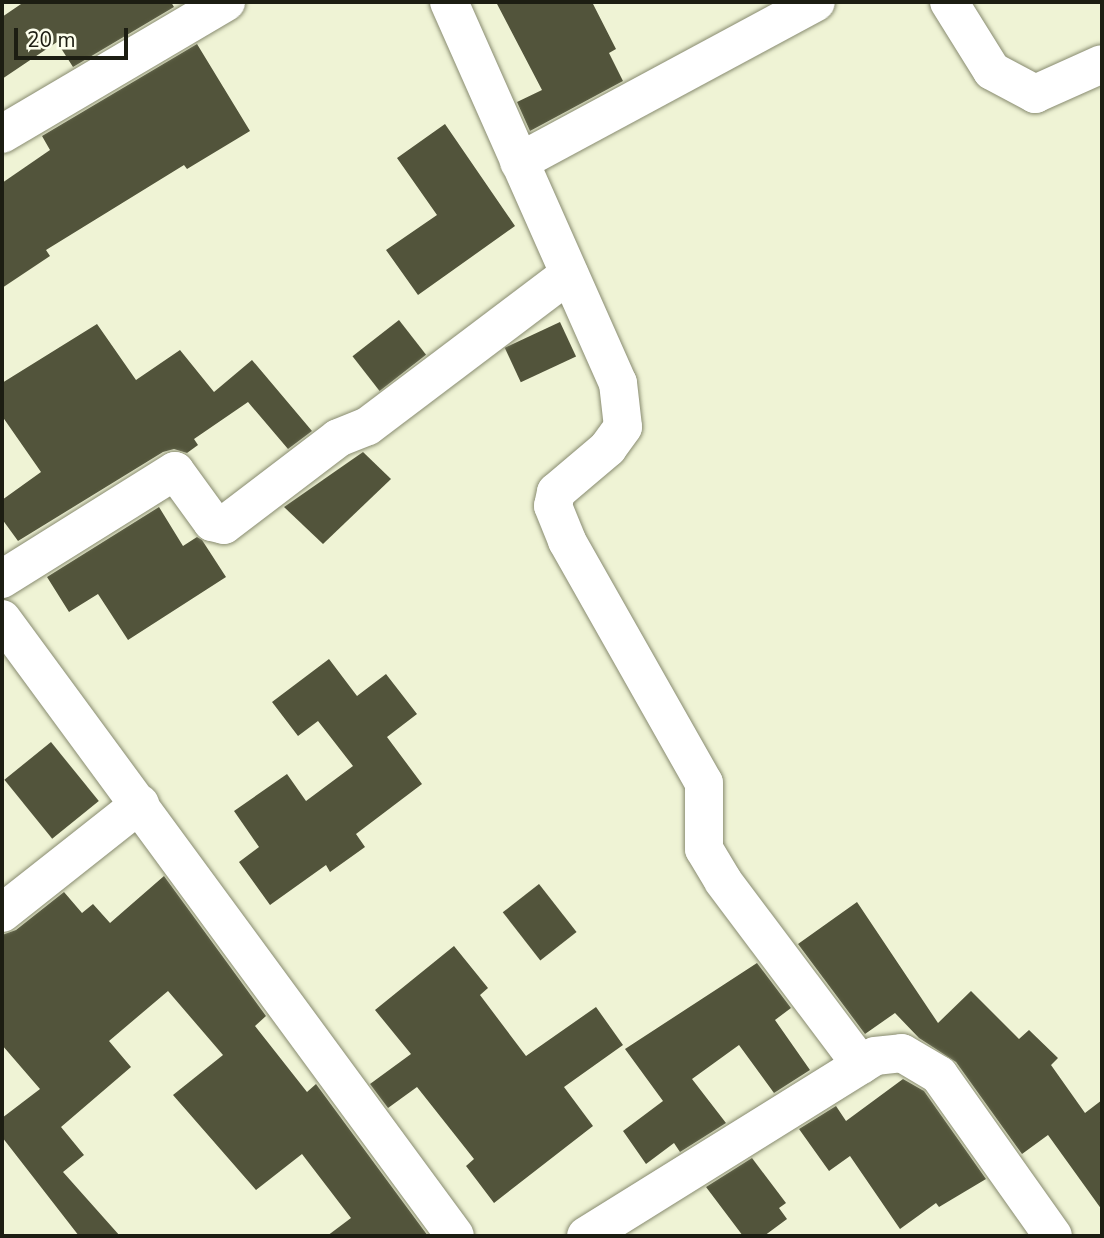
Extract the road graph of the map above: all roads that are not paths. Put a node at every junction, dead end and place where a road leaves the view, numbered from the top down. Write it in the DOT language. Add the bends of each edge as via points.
graph roads {
  1 [pos="226,2"];
  2 [pos="449,2"];
  3 [pos="816,2"];
  4 [pos="948,2"];
  5 [pos="1102,64"];
  6 [pos="7,119"];
  7 [pos="519,162"];
  8 [pos="569,274"];
  9 [pos="2,579"];
  10 [pos="2,619"];
  11 [pos="141,804"];
  12 [pos="2,913"];
  13 [pos="861,1065"];
  14 [pos="455,1236"];
  15 [pos="586,1236"];
  16 [pos="1054,1236"];
  1 -- 6 [label="street"];
  2 -- 7 [label="street"];
  3 -- 7 [label="street"];
  4 -- 5 [label="street" via="992,71 1035,94"];
  7 -- 8 [label="street"];
  8 -- 9 [label="street" via="368,426 338,438 224,525 212,522 175,471"];
  8 -- 13 [label="street" via="618,383 623,427 608,448 556,492 553,506 567,541 704,783 704,849"];
  10 -- 11 [label="street"];
  11 -- 12 [label="street"];
  11 -- 14 [label="street"];
  13 -- 15 [label="street"];
  13 -- 16 [label="street" via="875,1056 902,1053 939,1075"];
}
